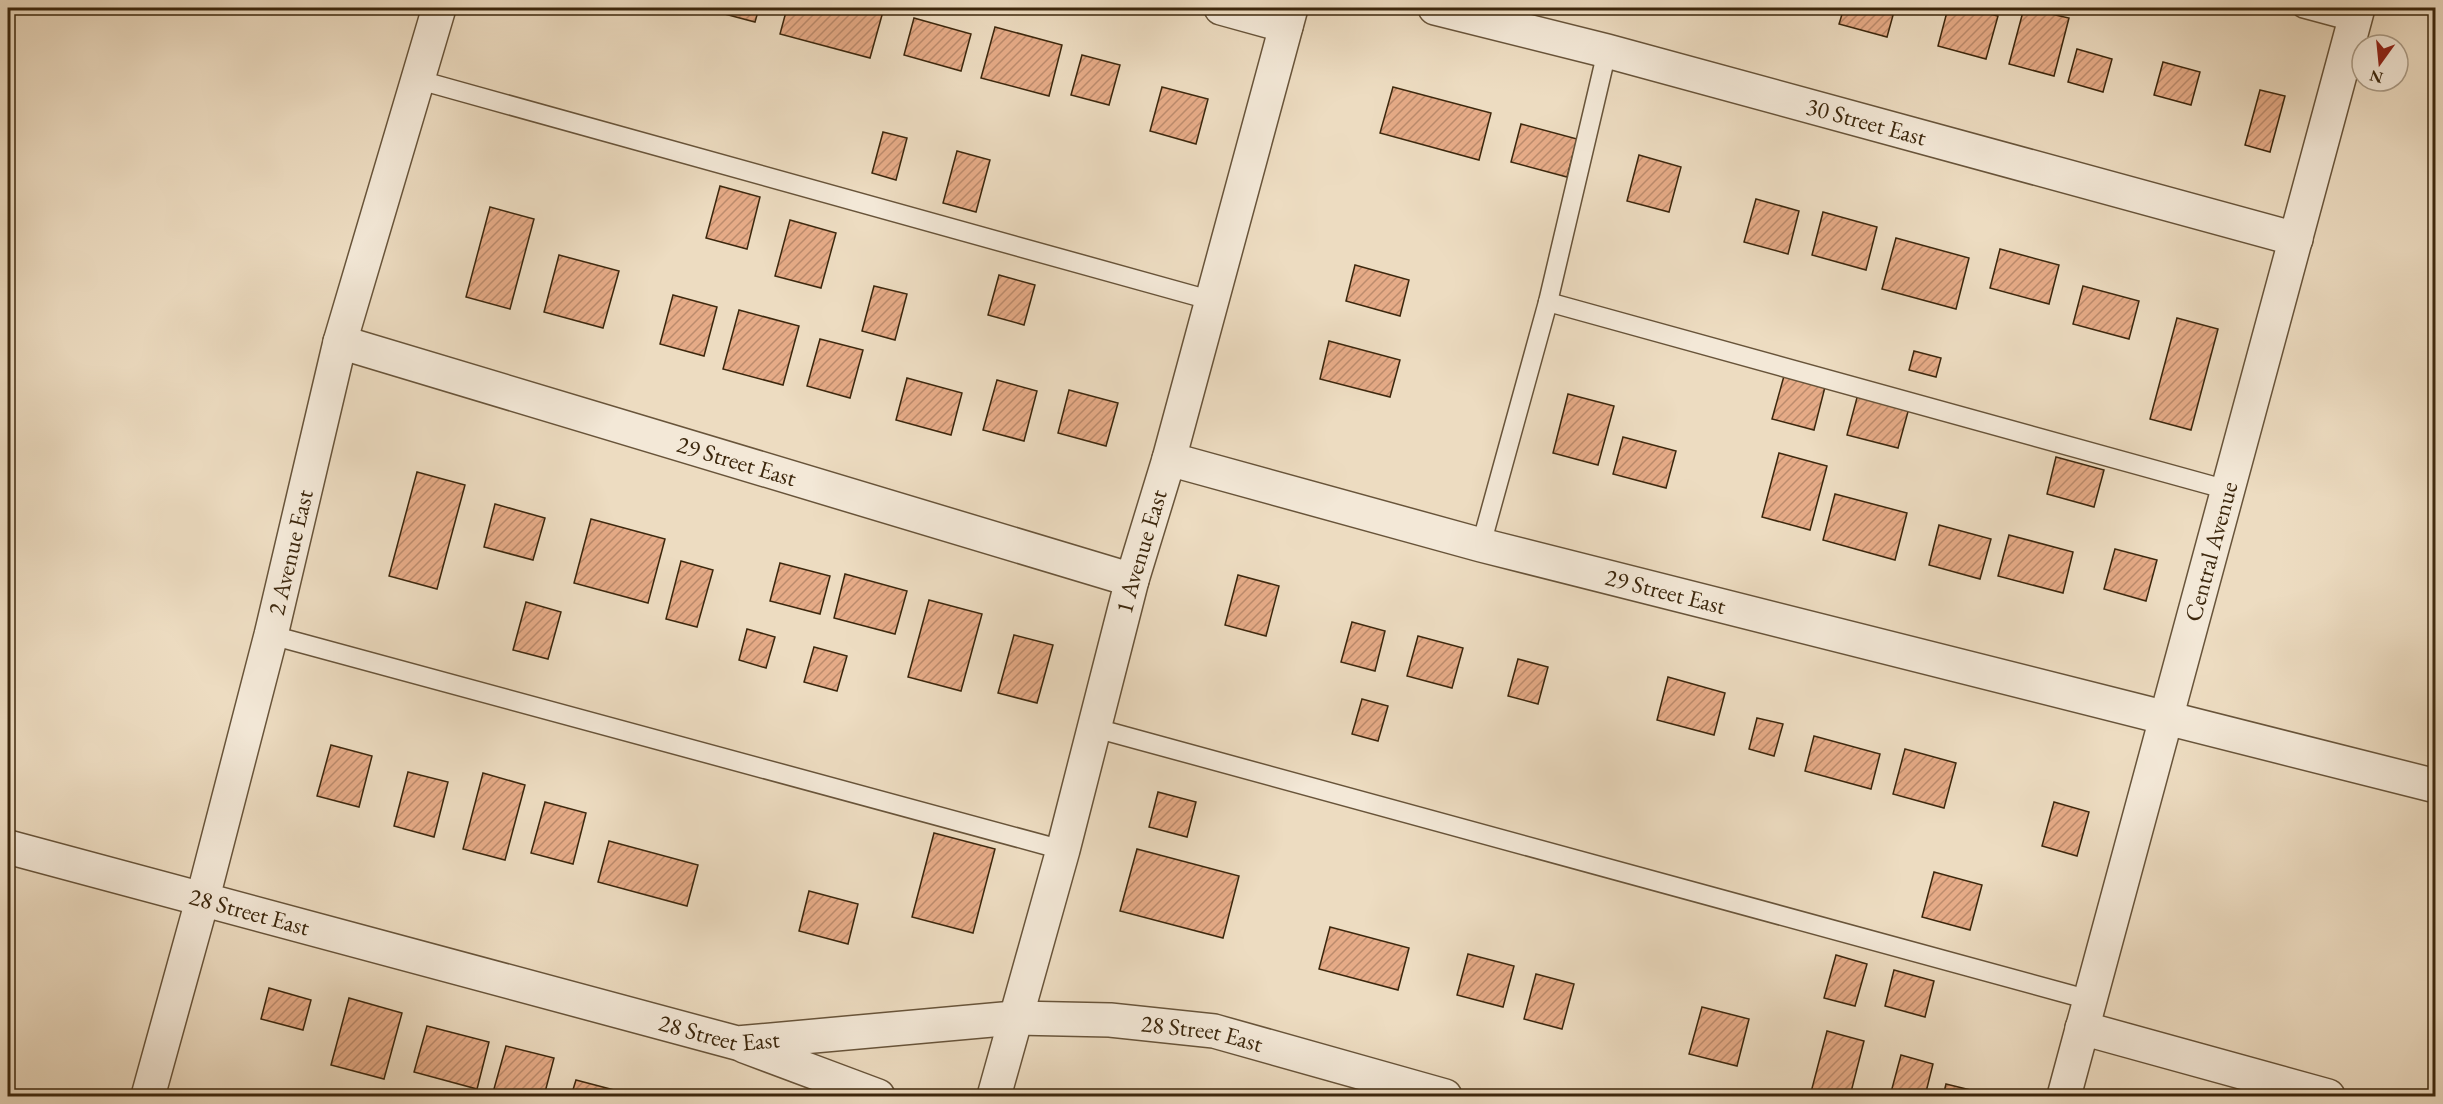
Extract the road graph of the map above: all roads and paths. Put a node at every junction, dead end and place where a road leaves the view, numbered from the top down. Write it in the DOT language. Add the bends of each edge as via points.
graph roads {
  1 [pos="439,8"];
  2 [pos="1221,8"];
  3 [pos="1435,8"];
  4 [pos="2302,8"];
  5 [pos="2356,15"];
  6 [pos="1288,17"];
  7 [pos="1607,51"];
  8 [pos="419,80"];
  9 [pos="2296,238"];
  10 [pos="1210,300"];
  11 [pos="1548,302"];
  12 [pos="340,342"];
  13 [pos="1169,459"];
  14 [pos="2228,490"];
  15 [pos="1481,545"];
  16 [pos="1132,580"];
  17 [pos="270,635"];
  18 [pos="2166,719"];
  19 [pos="1095,728"];
  20 [pos="2436,786"];
  21 [pos="8,847"];
  22 [pos="1063,850"];
  23 [pos="202,901"];
  24 [pos="2086,1014"];
  25 [pos="1014,1018"];
  26 [pos="737,1043"];
  27 [pos="148,1096"];
  28 [pos="878,1096"];
  29 [pos="994,1096"];
  30 [pos="1445,1096"];
  31 [pos="2064,1096"];
  32 [pos="2328,1096"];
  1 -- 8 [label="street, 2 Avenue East"];
  2 -- 6 [label="street"];
  3 -- 7 [label="street, 30 Street East"];
  4 -- 5 [label="lane"];
  5 -- 9 [label="street, Central Avenue"];
  6 -- 10 [label="street, 1 Avenue East"];
  7 -- 9 [label="street, 30 Street East"];
  7 -- 11 [label="lane"];
  8 -- 10 [label="lane"];
  8 -- 12 [label="street, 2 Avenue East"];
  9 -- 14 [label="street, Central Avenue"];
  10 -- 13 [label="street, 1 Avenue East"];
  11 -- 14 [label="lane"];
  11 -- 15 [label="lane"];
  12 -- 16 [label="street, 29 Street East"];
  12 -- 17 [label="street, 2 Avenue East"];
  13 -- 15 [label="street, 29 Street East"];
  13 -- 16 [label="street, 1 Avenue East"];
  14 -- 18 [label="street, Central Avenue"];
  15 -- 18 [label="street, 29 Street East"];
  16 -- 19 [label="street, 1 Avenue East"];
  17 -- 22 [label="lane"];
  17 -- 23 [label="street, 2 Avenue East"];
  18 -- 20 [label="street, 29 Street East"];
  18 -- 24 [label="street, Central Avenue"];
  19 -- 22 [label="street, 1 Avenue East"];
  19 -- 24 [label="lane"];
  21 -- 23 [label="street, 28 Street East"];
  22 -- 25 [label="street, 1 Avenue East"];
  23 -- 26 [label="street, 28 Street East"];
  23 -- 27 [label="street, 2 Avenue East"];
  24 -- 31 [label="street, Central Avenue"];
  24 -- 32 [label="street"];
  25 -- 26 [label="street, 28 Street East"];
  25 -- 29 [label="street, 1 Avenue East"];
  25 -- 30 [label="street, 28 Street East" via="1110,1020 1214,1031"];
  26 -- 28 [label="street"];
}
